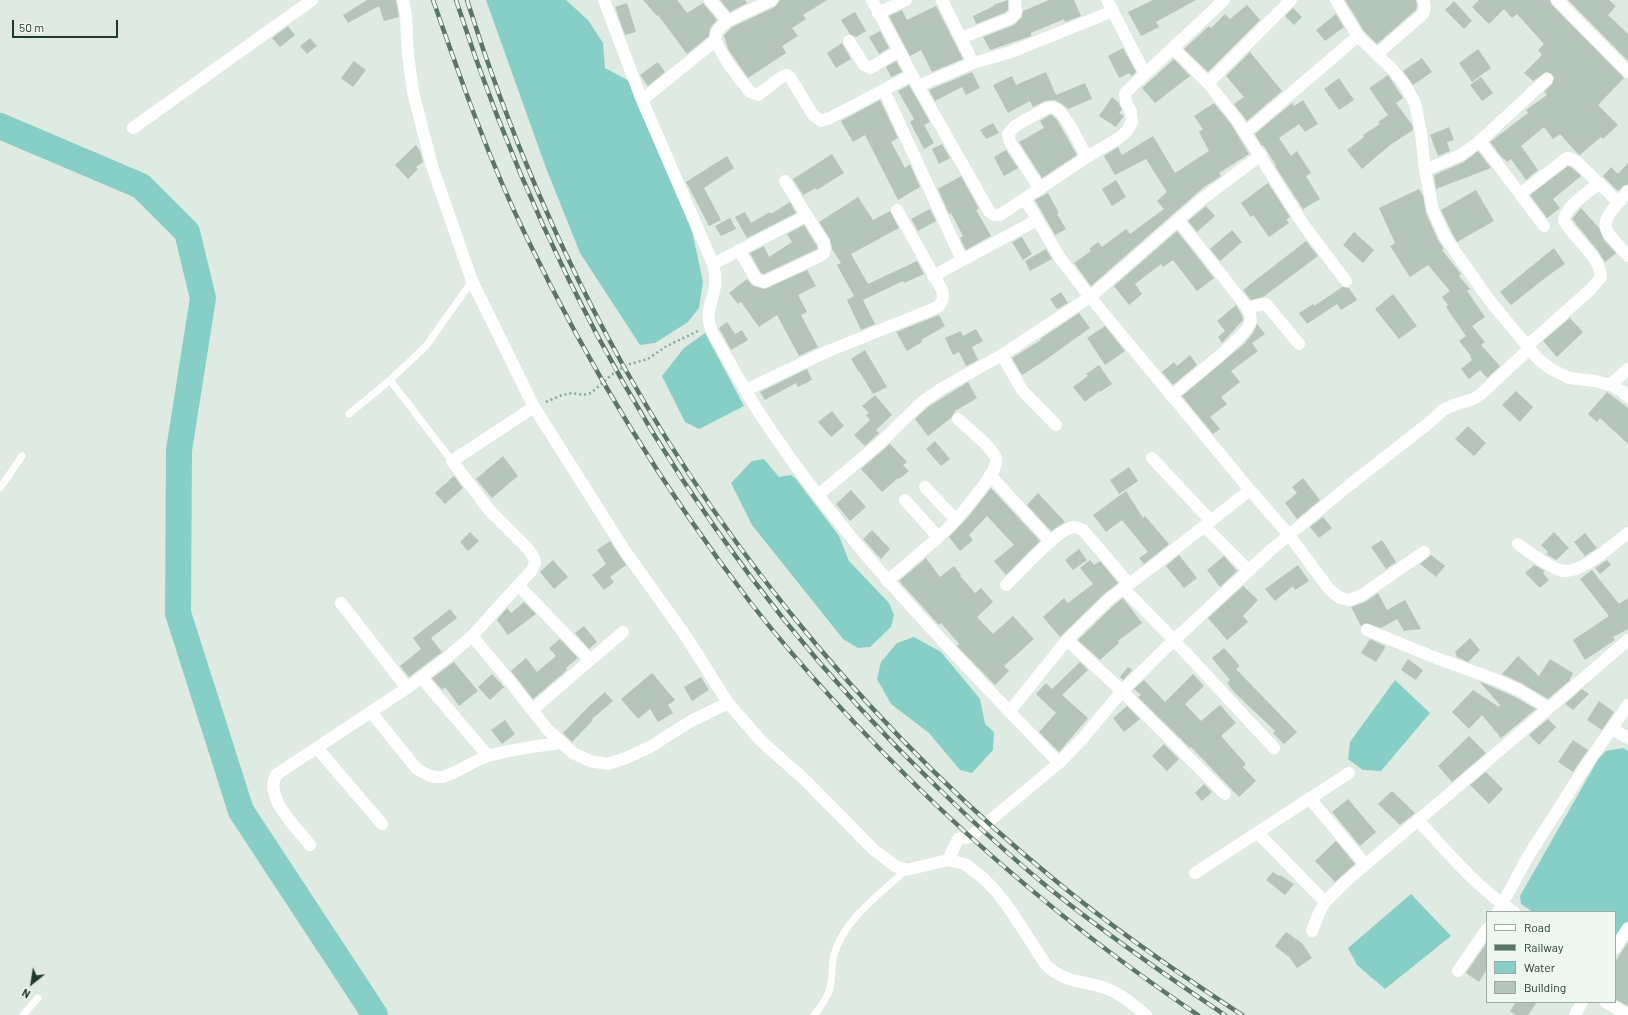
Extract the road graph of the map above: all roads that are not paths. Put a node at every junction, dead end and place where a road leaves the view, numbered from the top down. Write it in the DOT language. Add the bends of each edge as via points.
graph roads {
  1 [pos="312,0"];
  2 [pos="403,0"];
  3 [pos="604,0"];
  4 [pos="710,0"];
  5 [pos="769,0"];
  6 [pos="872,0"];
  7 [pos="906,0"];
  8 [pos="942,0"];
  9 [pos="1015,0"];
  10 [pos="1107,0"];
  11 [pos="1224,0"];
  12 [pos="1290,0"];
  13 [pos="1336,0"];
  14 [pos="1423,0"];
  15 [pos="1557,0"];
  16 [pos="1112,11"];
  17 [pos="878,13"];
  18 [pos="728,21"];
  19 [pos="1358,36"];
  20 [pos="961,38"];
  21 [pos="716,40"];
  22 [pos="849,42"];
  23 [pos="1173,48"];
  24 [pos="899,50"];
  25 [pos="1378,54"];
  26 [pos="973,62"];
  27 [pos="1628,72"];
  28 [pos="1145,74"];
  29 [pos="912,75"];
  30 [pos="1547,79"];
  31 [pos="1208,83"];
  32 [pos="918,86"];
  33 [pos="884,90"];
  34 [pos="642,100"];
  35 [pos="133,128"];
  36 [pos="1246,132"];
  37 [pos="1480,141"];
  38 [pos="1261,155"];
  39 [pos="1087,157"];
  40 [pos="1424,170"];
  41 [pos="785,181"];
  42 [pos="1599,183"];
  43 [pos="1040,189"];
  44 [pos="1628,191"];
  45 [pos="1520,194"];
  46 [pos="1025,199"];
  47 [pos="1618,202"];
  48 [pos="897,210"];
  49 [pos="806,216"];
  50 [pos="1037,220"];
  51 [pos="1178,220"];
  52 [pos="1544,226"];
  53 [pos="739,250"];
  54 [pos="1628,256"];
  55 [pos="962,260"];
  56 [pos="714,264"];
  57 [pos="933,276"];
  58 [pos="472,281"];
  59 [pos="1346,281"];
  60 [pos="1090,298"];
  61 [pos="1248,309"];
  62 [pos="1299,344"];
  63 [pos="1528,348"];
  64 [pos="1002,355"];
  65 [pos="1628,369"];
  66 [pos="390,380"];
  67 [pos="1610,385"];
  68 [pos="746,390"];
  69 [pos="1171,396"];
  70 [pos="1628,396"];
  71 [pos="534,407"];
  72 [pos="349,414"];
  73 [pos="958,419"];
  74 [pos="1056,425"];
  75 [pos="22,456"];
  76 [pos="1152,458"];
  77 [pos="452,461"];
  78 [pos="990,476"];
  79 [pos="924,487"];
  80 [pos="0,488"];
  81 [pos="1250,490"];
  82 [pos="818,495"];
  83 [pos="905,500"];
  84 [pos="956,520"];
  85 [pos="1207,523"];
  86 [pos="1628,533"];
  87 [pos="1289,535"];
  88 [pos="938,537"];
  89 [pos="1051,542"];
  90 [pos="1518,544"];
  91 [pos="1424,552"];
  92 [pos="1249,571"];
  93 [pos="887,581"];
  94 [pos="1006,585"];
  95 [pos="519,586"];
  96 [pos="1126,586"];
  97 [pos="341,604"];
  98 [pos="1366,630"];
  99 [pos="624,632"];
  100 [pos="472,636"];
  101 [pos="1067,640"];
  102 [pos="1174,640"];
  103 [pos="1628,640"];
  104 [pos="590,660"];
  105 [pos="421,677"];
  106 [pos="407,688"];
  107 [pos="1122,691"];
  108 [pos="728,703"];
  109 [pos="1628,705"];
  110 [pos="1548,708"];
  111 [pos="532,710"];
  112 [pos="371,712"];
  113 [pos="1009,712"];
  114 [pos="1612,729"];
  115 [pos="1628,738"];
  116 [pos="561,743"];
  117 [pos="317,748"];
  118 [pos="1274,748"];
  119 [pos="488,756"];
  120 [pos="1059,763"];
  121 [pos="1349,773"];
  122 [pos="1225,794"];
  123 [pos="1310,799"];
  124 [pos="1418,820"];
  125 [pos="382,824"];
  126 [pos="1258,833"];
  127 [pos="310,845"];
  128 [pos="948,860"];
  129 [pos="1365,864"];
  130 [pos="906,870"];
  131 [pos="1195,874"];
  132 [pos="1325,902"];
  133 [pos="1501,908"];
  134 [pos="1511,911"];
  135 [pos="1628,928"];
  136 [pos="1486,930"];
  137 [pos="1312,931"];
  138 [pos="1616,946"];
  139 [pos="1458,971"];
  140 [pos="38,998"];
  141 [pos="1581,1003"];
  142 [pos="1608,1003"];
  143 [pos="23,1015"];
  144 [pos="814,1015"];
  145 [pos="1146,1015"];
  146 [pos="1575,1015"];
  147 [pos="1628,1015"];
  1 -- 35 [label="street"];
  2 -- 58 [label="street" via="408,56 424,136"];
  3 -- 34 [label="street"];
  4 -- 18 [label="street"];
  5 -- 18 [label="street"];
  6 -- 17 [label="street"];
  7 -- 17 [label="street"];
  8 -- 20 [label="street"];
  9 -- 20 [label="street" via="1016,12 1011,18"];
  10 -- 16 [label="street"];
  11 -- 23 [label="street"];
  12 -- 31 [label="street"];
  13 -- 19 [label="street"];
  14 -- 25 [label="street" via="1423,14"];
  15 -- 27 [label="street"];
  16 -- 26 [label="street" via="1010,52"];
  16 -- 28 [label="street"];
  17 -- 24 [label="street"];
  18 -- 21 [label="street" via="718,30"];
  19 -- 25 [label="street"];
  19 -- 36 [label="street"];
  20 -- 26 [label="street"];
  21 -- 33 [label="street" via="750,92 758,95 787,75 813,115 821,121"];
  21 -- 34 [label="street"];
  22 -- 24 [label="street" via="864,65 870,68"];
  23 -- 28 [label="street"];
  23 -- 31 [label="street"];
  24 -- 29 [label="street"];
  25 -- 40 [label="street" via="1405,85 1415,103"];
  26 -- 32 [label="street"];
  28 -- 39 [label="street" via="1125,93 1132,122 1127,131"];
  29 -- 32 [label="street"];
  29 -- 33 [label="street"];
  30 -- 37 [label="street"];
  31 -- 36 [label="street"];
  32 -- 46 [label="street" via="992,214 1000,215"];
  33 -- 55 [label="street"];
  34 -- 56 [label="street"];
  36 -- 38 [label="street"];
  37 -- 40 [label="street" via="1462,155"];
  37 -- 45 [label="street"];
  38 -- 51 [label="street"];
  38 -- 59 [label="street" via="1303,224"];
  39 -- 43 [label="street"];
  39 -- 43 [label="street" via="1064,117 1053,107 1014,126 1008,134 1010,142"];
  40 -- 63 [label="street" via="1433,210 1445,237 1490,302"];
  41 -- 49 [label="street"];
  42 -- 45 [label="street" via="1576,161 1567,158"];
  42 -- 47 [label="street"];
  42 -- 63 [label="street" via="1568,209 1564,221 1593,257 1601,270 1601,277"];
  43 -- 46 [label="street"];
  44 -- 47 [label="street"];
  45 -- 52 [label="street"];
  46 -- 50 [label="street"];
  47 -- 54 [label="street" via="1607,216 1605,228"];
  48 -- 57 [label="street"];
  49 -- 53 [label="street"];
  49 -- 53 [label="street" via="825,248 824,253 813,260 764,282 756,279"];
  50 -- 55 [label="street"];
  50 -- 60 [label="street" via="1060,258"];
  51 -- 60 [label="street"];
  51 -- 61 [label="street"];
  53 -- 56 [label="street"];
  55 -- 57 [label="street"];
  56 -- 68 [label="street" via="716,274 709,309 709,325"];
  57 -- 68 [label="street" via="944,296 938,307 826,352"];
  58 -- 66 [label="lane" via="426,346"];
  58 -- 71 [label="street"];
  60 -- 64 [label="street"];
  60 -- 69 [label="street"];
  61 -- 62 [label="street" via="1266,304"];
  61 -- 69 [label="street" via="1251,316 1250,325 1245,332"];
  63 -- 67 [label="street" via="1551,369 1569,378"];
  63 -- 87 [label="street" via="1482,394 1443,410"];
  64 -- 74 [label="street" via="1022,390"];
  64 -- 82 [label="street" via="923,401 879,444"];
  65 -- 67 [label="street"];
  66 -- 72 [label="lane"];
  66 -- 77 [label="lane"];
  67 -- 70 [label="street"];
  68 -- 82 [label="street" via="765,422"];
  69 -- 81 [label="street"];
  71 -- 77 [label="street"];
  71 -- 108 [label="street" via="625,551 687,638"];
  73 -- 78 [label="street" via="992,451 996,465"];
  75 -- 80 [label="lane"];
  76 -- 85 [label="street"];
  77 -- 95 [label="street" via="490,511 534,558 532,570"];
  78 -- 84 [label="street"];
  78 -- 89 [label="street"];
  79 -- 84 [label="street"];
  81 -- 85 [label="street"];
  81 -- 87 [label="street"];
  82 -- 93 [label="street"];
  83 -- 88 [label="street"];
  84 -- 88 [label="street"];
  85 -- 92 [label="street"];
  85 -- 96 [label="street"];
  86 -- 90 [label="street" via="1574,570 1562,571 1550,566"];
  87 -- 91 [label="street" via="1329,589 1340,598 1350,600 1362,595"];
  87 -- 92 [label="street"];
  88 -- 93 [label="street"];
  89 -- 94 [label="street"];
  89 -- 96 [label="street" via="1069,528 1083,530"];
  92 -- 102 [label="street"];
  93 -- 113 [label="street"];
  95 -- 100 [label="street"];
  95 -- 104 [label="street"];
  96 -- 101 [label="street"];
  96 -- 102 [label="street"];
  97 -- 106 [label="street"];
  98 -- 110 [label="street" via="1494,678 1520,690"];
  99 -- 104 [label="street"];
  100 -- 105 [label="street"];
  100 -- 111 [label="street"];
  101 -- 107 [label="street"];
  101 -- 113 [label="street"];
  102 -- 107 [label="street"];
  102 -- 118 [label="street"];
  103 -- 110 [label="street"];
  104 -- 111 [label="street"];
  105 -- 106 [label="street"];
  105 -- 119 [label="street"];
  106 -- 112 [label="street"];
  107 -- 120 [label="street"];
  107 -- 122 [label="street"];
  108 -- 116 [label="street" via="691,721 650,747 608,764 590,761 573,753"];
  108 -- 130 [label="street" via="761,741 805,780 873,849 895,866"];
  109 -- 114 [label="street"];
  110 -- 124 [label="street"];
  111 -- 116 [label="street"];
  112 -- 117 [label="street"];
  112 -- 119 [label="street" via="416,768 425,774 433,777 442,776"];
  113 -- 120 [label="street"];
  114 -- 115 [label="street"];
  114 -- 133 [label="street" via="1527,858"];
  116 -- 119 [label="street"];
  117 -- 125 [label="street"];
  117 -- 127 [label="street" via="277,774 273,785 282,810"];
  120 -- 128 [label="street" via="970,837 958,839"];
  121 -- 123 [label="street"];
  123 -- 126 [label="street"];
  123 -- 129 [label="street"];
  124 -- 129 [label="street"];
  124 -- 133 [label="street"];
  126 -- 131 [label="street"];
  126 -- 132 [label="street"];
  128 -- 130 [label="street"];
  128 -- 145 [label="street" via="965,864 988,882 1055,974 1108,989 1125,998"];
  129 -- 132 [label="street"];
  130 -- 144 [label="lane" via="844,931 834,955 829,991"];
  132 -- 137 [label="street"];
  133 -- 134 [label="street"];
  135 -- 138 [label="street"];
  136 -- 139 [label="street"];
  140 -- 143 [label="lane"];
  141 -- 146 [label="street"];
  142 -- 147 [label="street"];
}
